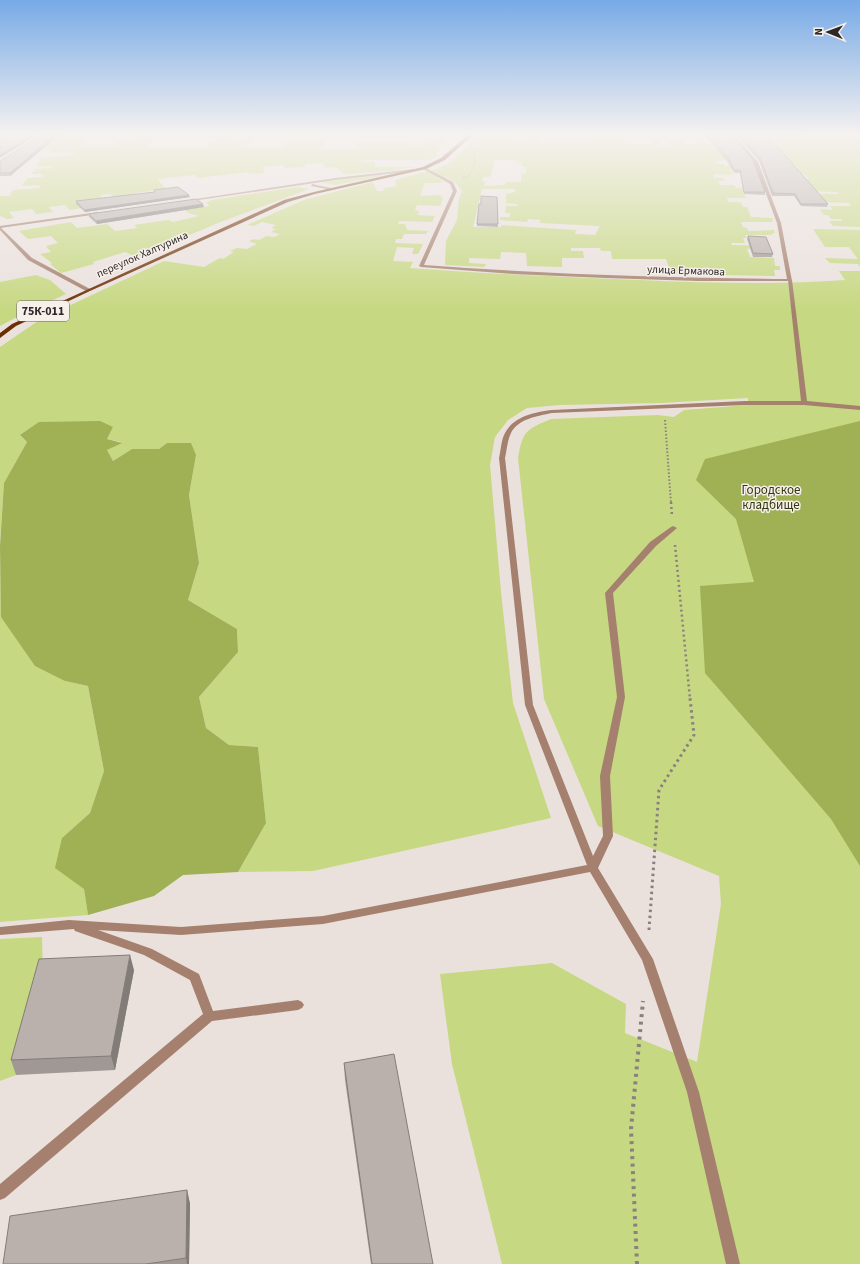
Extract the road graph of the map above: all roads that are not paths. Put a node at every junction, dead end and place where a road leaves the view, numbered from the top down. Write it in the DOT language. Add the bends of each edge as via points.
graph roads {
  1 [pos="229,194"];
  2 [pos="312,194"];
  3 [pos="454,194"];
  4 [pos="768,194"];
  5 [pos="180,201"];
  6 [pos="102,213"];
  7 [pos="0,228"];
  8 [pos="790,280"];
  9 [pos="88,290"];
  10 [pos="0,336"];
  11 [pos="804,403"];
  12 [pos="860,408"];
  13 [pos="673,528"];
  14 [pos="593,868"];
  15 [pos="68,924"];
  16 [pos="0,931"];
  17 [pos="298,1005"];
  18 [pos="209,1016"];
  19 [pos="0,1194"];
  20 [pos="733,1264"];
  1 -- 5 [label="street"];
  2 -- 9 [label="main road, переулок Халтурина / 75К-011" via="286,202"];
  3 -- 8 [label="street, улица Ермакова" via="421,266 501,272 710,280"];
  4 -- 8 [label="street" via="779,223"];
  6 -- 7 [label="street"];
  7 -- 9 [label="street" via="30,259"];
  8 -- 11 [label="street"];
  9 -- 10 [label="main road, 75К-011" via="14,325"];
  11 -- 12 [label="street"];
  11 -- 14 [label="street" via="568,410 543,413 521,420 508,433 502,458 529,705"];
  13 -- 14 [label="street" via="653,544 609,593 621,698 604,776 608,836"];
  14 -- 15 [label="street" via="323,920 181,931"];
  14 -- 20 [label="street" via="647,958 693,1092"];
  15 -- 16 [label="street"];
  15 -- 18 [label="street" via="148,952 195,977"];
  17 -- 18 [label="street"];
  18 -- 19 [label="street"];
}
